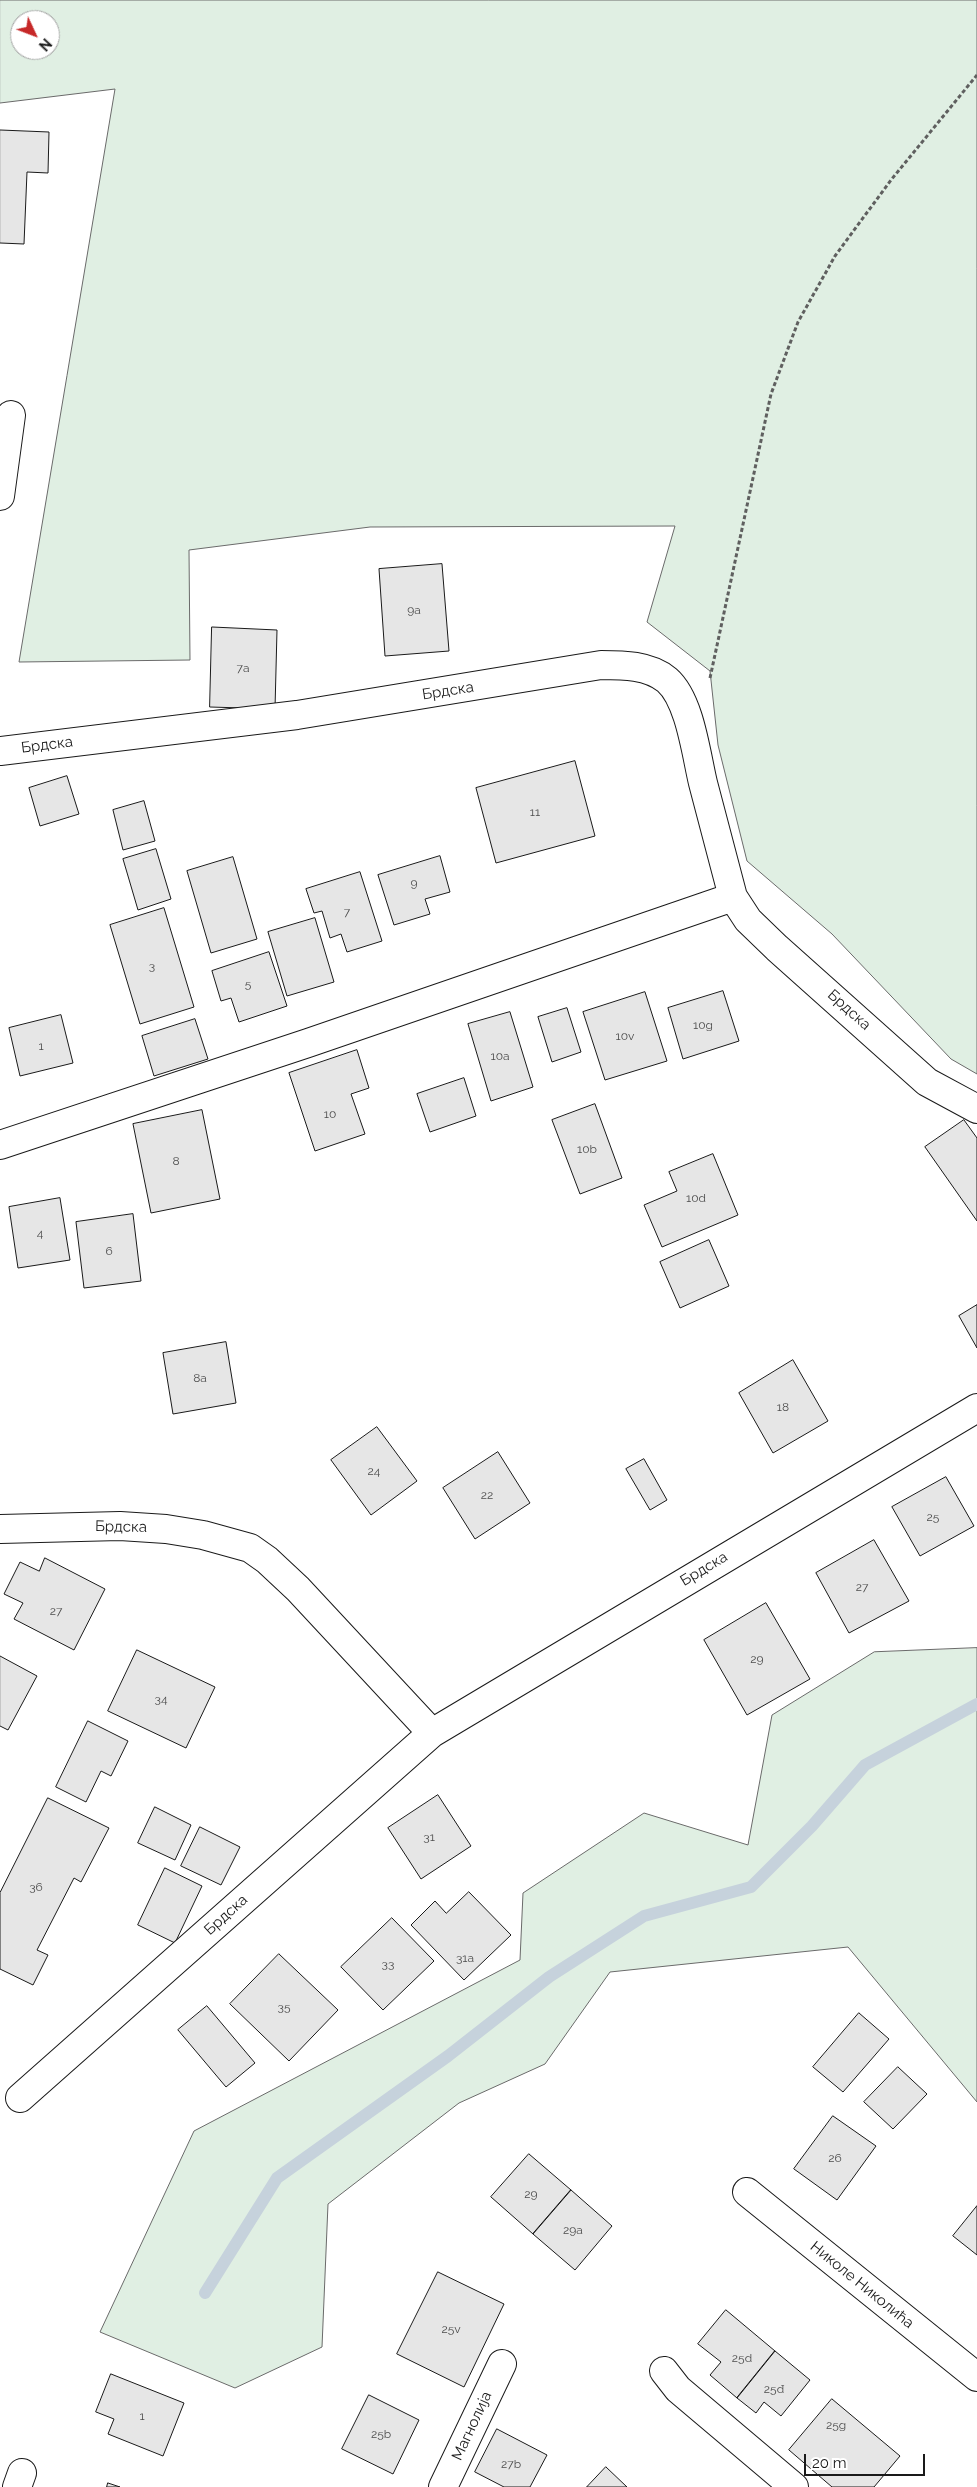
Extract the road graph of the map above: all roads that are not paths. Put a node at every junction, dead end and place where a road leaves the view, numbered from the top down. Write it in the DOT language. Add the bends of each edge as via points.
graph roads {
  1 [pos="11,415"];
  2 [pos="0,496"];
  3 [pos="0,750"];
  4 [pos="732,897"];
  5 [pos="977,1109"];
  6 [pos="0,1145"];
  7 [pos="977,1408"];
  8 [pos="0,1529"];
  9 [pos="432,1733"];
  10 [pos="20,2098"];
  11 [pos="747,2192"];
  12 [pos="502,2364"];
  13 [pos="664,2370"];
  14 [pos="977,2378"];
  15 [pos="443,2487"];
  16 [pos="794,2487"];
  1 -- 2 [label="street"];
  3 -- 4 [label="street, Брдска" via="297,716 602,665 622,665 656,673 677,692 692,733"];
  4 -- 5 [label="street, Брдска" via="748,920 777,948 927,1082"];
  4 -- 6 [label="street"];
  7 -- 9 [label="street, Брдска"];
  8 -- 9 [label="street, Брдска" via="120,1526 166,1529 203,1534 250,1548 298,1589"];
  9 -- 10 [label="street, Брдска"];
  11 -- 14 [label="street, Николе Николића"];
  12 -- 15 [label="street, Магнолија"];
  13 -- 16 [label="street" via="678,2389"];
}
